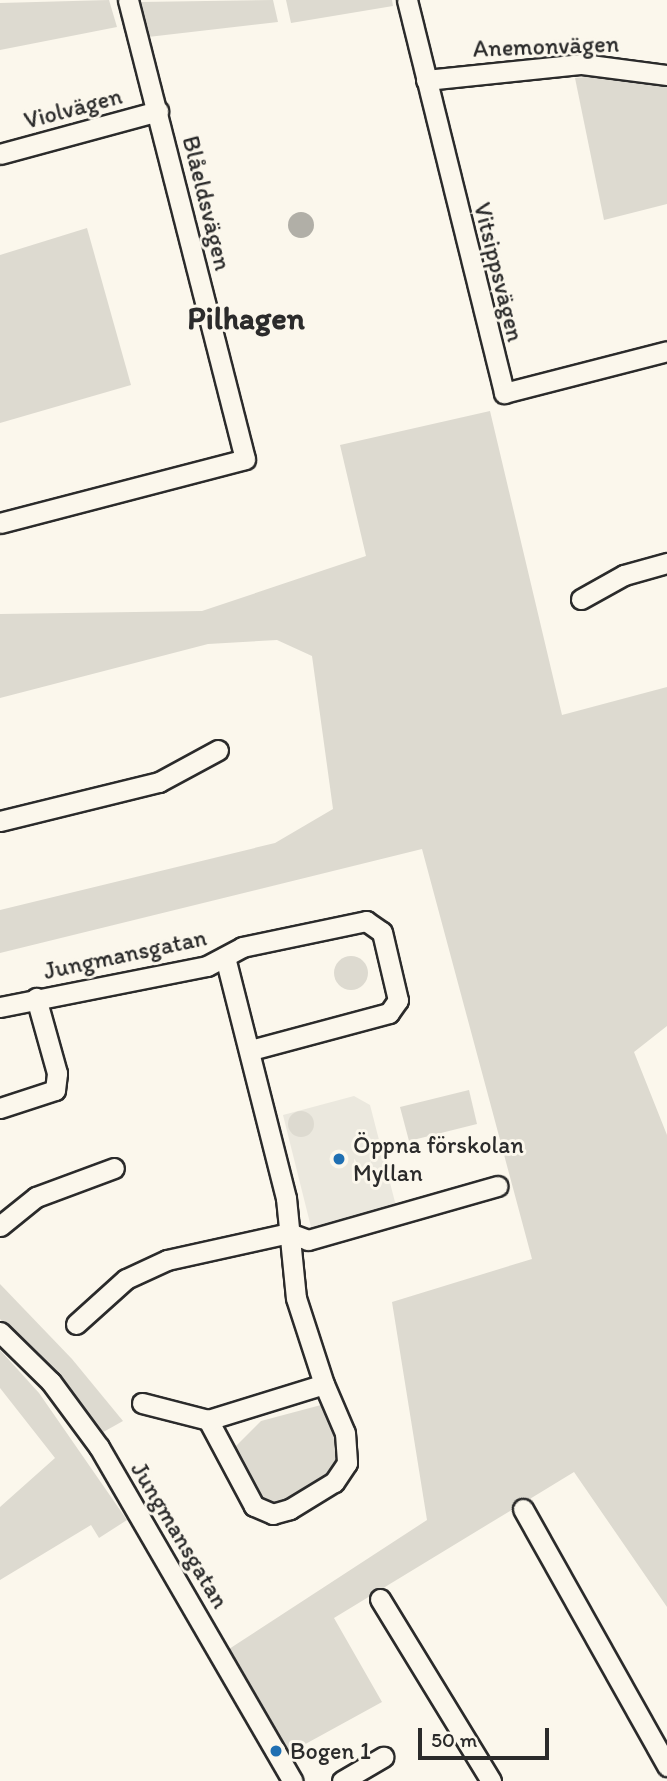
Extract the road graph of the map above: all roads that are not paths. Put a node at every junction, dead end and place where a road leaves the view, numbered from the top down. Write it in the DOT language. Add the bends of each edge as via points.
graph roads {
  1 [pos="128,0"];
  2 [pos="407,0"];
  3 [pos="667,75"];
  4 [pos="426,80"];
  5 [pos="158,111"];
  6 [pos="0,154"];
  7 [pos="667,351"];
  8 [pos="0,523"];
  9 [pos="667,563"];
  10 [pos="581,599"];
  11 [pos="218,750"];
  12 [pos="0,821"];
  13 [pos="225,957"];
  14 [pos="36,998"];
  15 [pos="0,1007"];
  16 [pos="251,1050"];
  17 [pos="0,1108"];
  18 [pos="114,1168"];
  19 [pos="497,1186"];
  20 [pos="0,1226"];
  21 [pos="289,1233"];
  22 [pos="76,1324"];
  23 [pos="0,1332"];
  24 [pos="324,1384"];
  25 [pos="142,1403"];
  26 [pos="208,1420"];
  27 [pos="523,1509"];
  28 [pos="380,1599"];
  29 [pos="383,1757"];
  30 [pos="667,1766"];
  31 [pos="293,1781"];
  32 [pos="342,1781"];
  33 [pos="491,1781"];
  1 -- 5 [label="street, Blåeldsvägen"];
  2 -- 4 [label="street, Vitsippsvägen"];
  3 -- 4 [label="street, Anemonvägen" via="582,64"];
  4 -- 7 [label="street, Vitsippsvägen" via="504,393"];
  5 -- 6 [label="street, Violvägen"];
  5 -- 8 [label="street, Blåeldsvägen" via="245,459"];
  9 -- 10 [label="street" via="624,575"];
  11 -- 12 [label="street" via="159,782"];
  13 -- 14 [label="street, Jungmansgatan" via="207,967"];
  13 -- 16 [label="street, Jungmansgatan"];
  13 -- 16 [label="street, Jungmansgatan" via="242,947 366,921 382,932 398,1000 388,1013"];
  14 -- 15 [label="street, Jungmansgatan"];
  14 -- 17 [label="street, Jungmansgatan" via="57,1073 55,1090"];
  16 -- 21 [label="street, Jungmansgatan"];
  18 -- 20 [label="street" via="36,1197"];
  19 -- 21 [label="street" via="308,1240"];
  21 -- 22 [label="street" via="167,1260 126,1279"];
  21 -- 24 [label="street, Jungmansgatan" via="296,1298"];
  23 -- 31 [label="street, Jungmansgatan" via="51,1382 99,1447"];
  24 -- 26 [label="street"];
  24 -- 26 [label="street, Jungmansgatan" via="345,1433 347,1463 334,1482 290,1509 273,1514 254,1506"];
  25 -- 26 [label="street"];
  27 -- 30 [label="street"];
  28 -- 33 [label="street"];
  29 -- 32 [label="street"];
}
